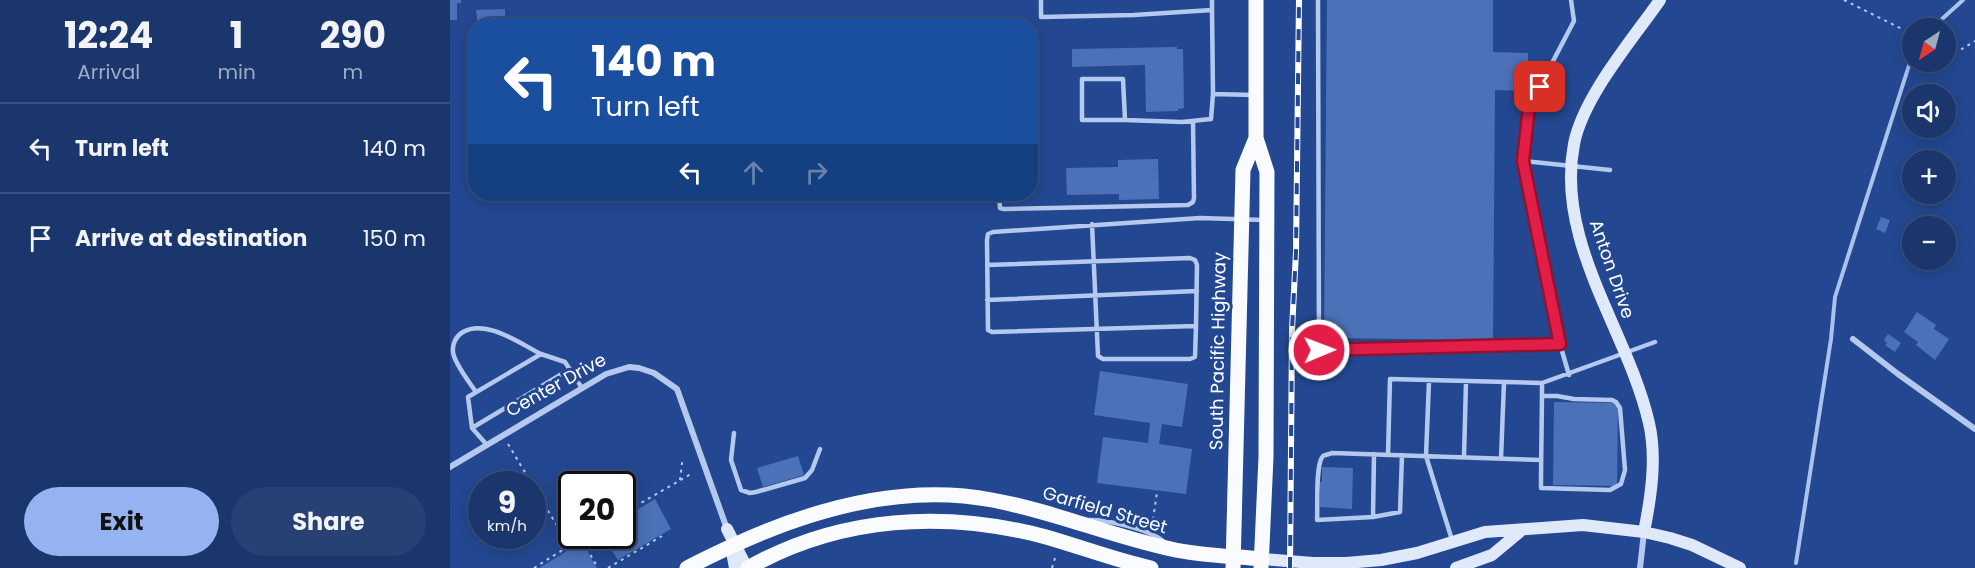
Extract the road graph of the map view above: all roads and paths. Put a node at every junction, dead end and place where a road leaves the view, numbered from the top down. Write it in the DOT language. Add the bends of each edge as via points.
graph roads {
  1 [pos="1041,0"];
  2 [pos="1212,0"];
  3 [pos="1256,0"];
  4 [pos="1318,0"];
  5 [pos="1571,0"];
  6 [pos="1660,0"];
  7 [pos="1844,0"];
  8 [pos="1212,10"];
  9 [pos="1902,29"];
  10 [pos="1975,41"];
  11 [pos="1956,48"];
  12 [pos="1213,94"];
  13 [pos="1256,95"];
  14 [pos="1125,120"];
  15 [pos="1193,121"];
  16 [pos="1256,138"];
  17 [pos="1523,161"];
  18 [pos="1572,166"];
  19 [pos="1610,170"];
  20 [pos="999,201"];
  21 [pos="1241,220"];
  22 [pos="1267,221"];
  23 [pos="1092,224"];
  24 [pos="1094,261"];
  25 [pos="987,265"];
  26 [pos="1197,291"];
  27 [pos="1095,296"];
  28 [pos="987,300"];
  29 [pos="1196,326"];
  30 [pos="1097,329"];
  31 [pos="1853,339"];
  32 [pos="1655,342"];
  33 [pos="1560,344"];
  34 [pos="541,354"];
  35 [pos="1624,354"];
  36 [pos="570,369"];
  37 [pos="1569,375"];
  38 [pos="1429,381"];
  39 [pos="1466,382"];
  40 [pos="1504,382"];
  41 [pos="1542,383"];
  42 [pos="582,388"];
  43 [pos="476,392"];
  44 [pos="1542,396"];
  45 [pos="472,428"];
  46 [pos="1975,429"];
  47 [pos="734,433"];
  48 [pos="508,444"];
  49 [pos="487,445"];
  50 [pos="820,449"];
  51 [pos="1374,454"];
  52 [pos="1388,455"];
  53 [pos="1402,455"];
  54 [pos="1426,456"];
  55 [pos="1464,457"];
  56 [pos="1501,459"];
  57 [pos="1541,460"];
  58 [pos="687,461"];
  59 [pos="450,467"];
  60 [pos="524,471"];
  61 [pos="691,474"];
  62 [pos="680,480"];
  63 [pos="1156,492"];
  64 [pos="636,506"];
  65 [pos="546,508"];
  66 [pos="1373,517"];
  67 [pos="558,527"];
  68 [pos="728,530"];
  69 [pos="1151,530"];
  70 [pos="1521,530"];
  71 [pos="1644,532"];
  72 [pos="662,536"];
  73 [pos="1452,543"];
  74 [pos="733,546"];
  75 [pos="564,549"];
  76 [pos="587,549"];
  77 [pos="1055,558"];
  78 [pos="1232,562"];
  79 [pos="1261,564"];
  80 [pos="534,568"];
  81 [pos="598,568"];
  82 [pos="608,568"];
  83 [pos="687,568"];
  84 [pos="735,568"];
  85 [pos="748,568"];
  86 [pos="1052,568"];
  87 [pos="1151,568"];
  88 [pos="1457,568"];
  89 [pos="1640,568"];
  90 [pos="1740,568"];
  1 -- 8 [label="lane" via="1041,17"];
  2 -- 8 [label="lane"];
  3 -- 13 [label="main road, South Pacific Highway"];
  4 -- 33 [label="lane" via="1319,350"];
  5 -- 17 [label="lane" via="1574,21 1529,107"];
  6 -- 18 [label="main road, Anton Drive" via="1588,106 1574,144"];
  7 -- 9 [label="path"];
  8 -- 12 [label="lane"];
  10 -- 11 [label="path"];
  12 -- 13 [label="lane"];
  12 -- 15 [label="lane" via="1211,119"];
  13 -- 16 [label="main road, South Pacific Highway"];
  14 -- 14 [label="lane" via="1123,79 1082,79 1082,120"];
  14 -- 15 [label="lane"];
  15 -- 20 [label="lane" via="1194,198 1188,205 1004,209"];
  16 -- 21 [label="main road, South Pacific Highway" via="1243,170"];
  16 -- 22 [label="main road, South Pacific Highway" via="1267,172"];
  17 -- 18 [label="lane"];
  17 -- 33 [label="lane"];
  18 -- 19 [label="lane"];
  18 -- 35 [label="main road, Anton Drive" via="1576,223"];
  21 -- 22 [label="lane"];
  21 -- 23 [label="lane" via="1200,218"];
  21 -- 78 [label="main road, South Pacific Highway"];
  22 -- 79 [label="main road, South Pacific Highway" via="1266,457"];
  23 -- 24 [label="lane"];
  23 -- 25 [label="lane" via="993,232 988,234"];
  24 -- 25 [label="lane"];
  24 -- 26 [label="lane" via="1190,258 1197,265"];
  24 -- 27 [label="lane"];
  25 -- 28 [label="lane"];
  26 -- 27 [label="lane"];
  26 -- 29 [label="lane"];
  27 -- 28 [label="lane"];
  27 -- 30 [label="lane"];
  28 -- 30 [label="lane" via="986,326 992,332"];
  29 -- 30 [label="lane"];
  29 -- 30 [label="lane" via="1196,352 1190,359 1103,359 1097,352"];
  31 -- 46 [label="street"];
  32 -- 35 [label="lane"];
  33 -- 37 [label="lane"];
  34 -- 36 [label="lane" via="565,362"];
  34 -- 43 [label="lane"];
  34 -- 43 [label="lane" via="490,329 470,328 459,335 453,352"];
  35 -- 37 [label="lane"];
  35 -- 71 [label="main road, Anton Drive" via="1649,424 1652,445 1650,501"];
  36 -- 42 [label="lane"];
  36 -- 45 [label="lane"];
  37 -- 41 [label="lane"];
  38 -- 39 [label="lane"];
  38 -- 52 [label="lane" via="1390,379"];
  38 -- 54 [label="lane"];
  39 -- 40 [label="lane"];
  39 -- 55 [label="lane"];
  40 -- 41 [label="lane"];
  40 -- 56 [label="lane"];
  41 -- 44 [label="lane"];
  42 -- 49 [label="street, Center Drive"];
  42 -- 68 [label="street, Center Drive" via="629,367 654,373 677,388"];
  43 -- 45 [label="lane" via="467,399"];
  44 -- 57 [label="lane"];
  44 -- 57 [label="lane" via="1616,402 1620,408 1625,470 1621,484 1610,490 1541,488"];
  45 -- 49 [label="lane"];
  47 -- 50 [label="lane" via="731,465 741,490 750,493 805,478"];
  48 -- 60 [label="path"];
  49 -- 59 [label="street, Center Drive"];
  51 -- 52 [label="lane"];
  51 -- 66 [label="lane"];
  51 -- 66 [label="lane" via="1324,455 1318,468 1317,520"];
  52 -- 53 [label="lane"];
  53 -- 54 [label="lane"];
  53 -- 66 [label="lane" via="1400,512"];
  54 -- 55 [label="lane"];
  54 -- 73 [label="lane"];
  55 -- 56 [label="lane"];
  56 -- 57 [label="lane"];
  58 -- 62 [label="path" via="682,464"];
  61 -- 62 [label="path"];
  62 -- 64 [label="path"];
  63 -- 69 [label="path"];
  65 -- 67 [label="path"];
  68 -- 74 [label="main road, Center Drive"];
  70 -- 71 [label="main road, Garfield Street" via="1584,525"];
  70 -- 73 [label="main road, Garfield Street" via="1485,532"];
  70 -- 88 [label="main road" via="1492,555"];
  71 -- 89 [label="street, Anton Drive"];
  71 -- 90 [label="main road, Garfield Street" via="1692,545"];
  72 -- 82 [label="path"];
  73 -- 79 [label="main road, Garfield Street" via="1399,557 1346,564"];
  74 -- 78 [label="main road, Garfield Street" via="807,515 864,501 939,495 991,500 1172,550"];
  74 -- 83 [label="main road, Garfield Street"];
  74 -- 84 [label="main road, Center Drive"];
  74 -- 85 [label="main road, Center Drive"];
  75 -- 80 [label="path"];
  76 -- 81 [label="path"];
  77 -- 86 [label="path"];
  78 -- 79 [label="main road, Garfield Street"];
  85 -- 87 [label="main road" via="784,549 837,532 903,521 941,520 1045,537"];
}
